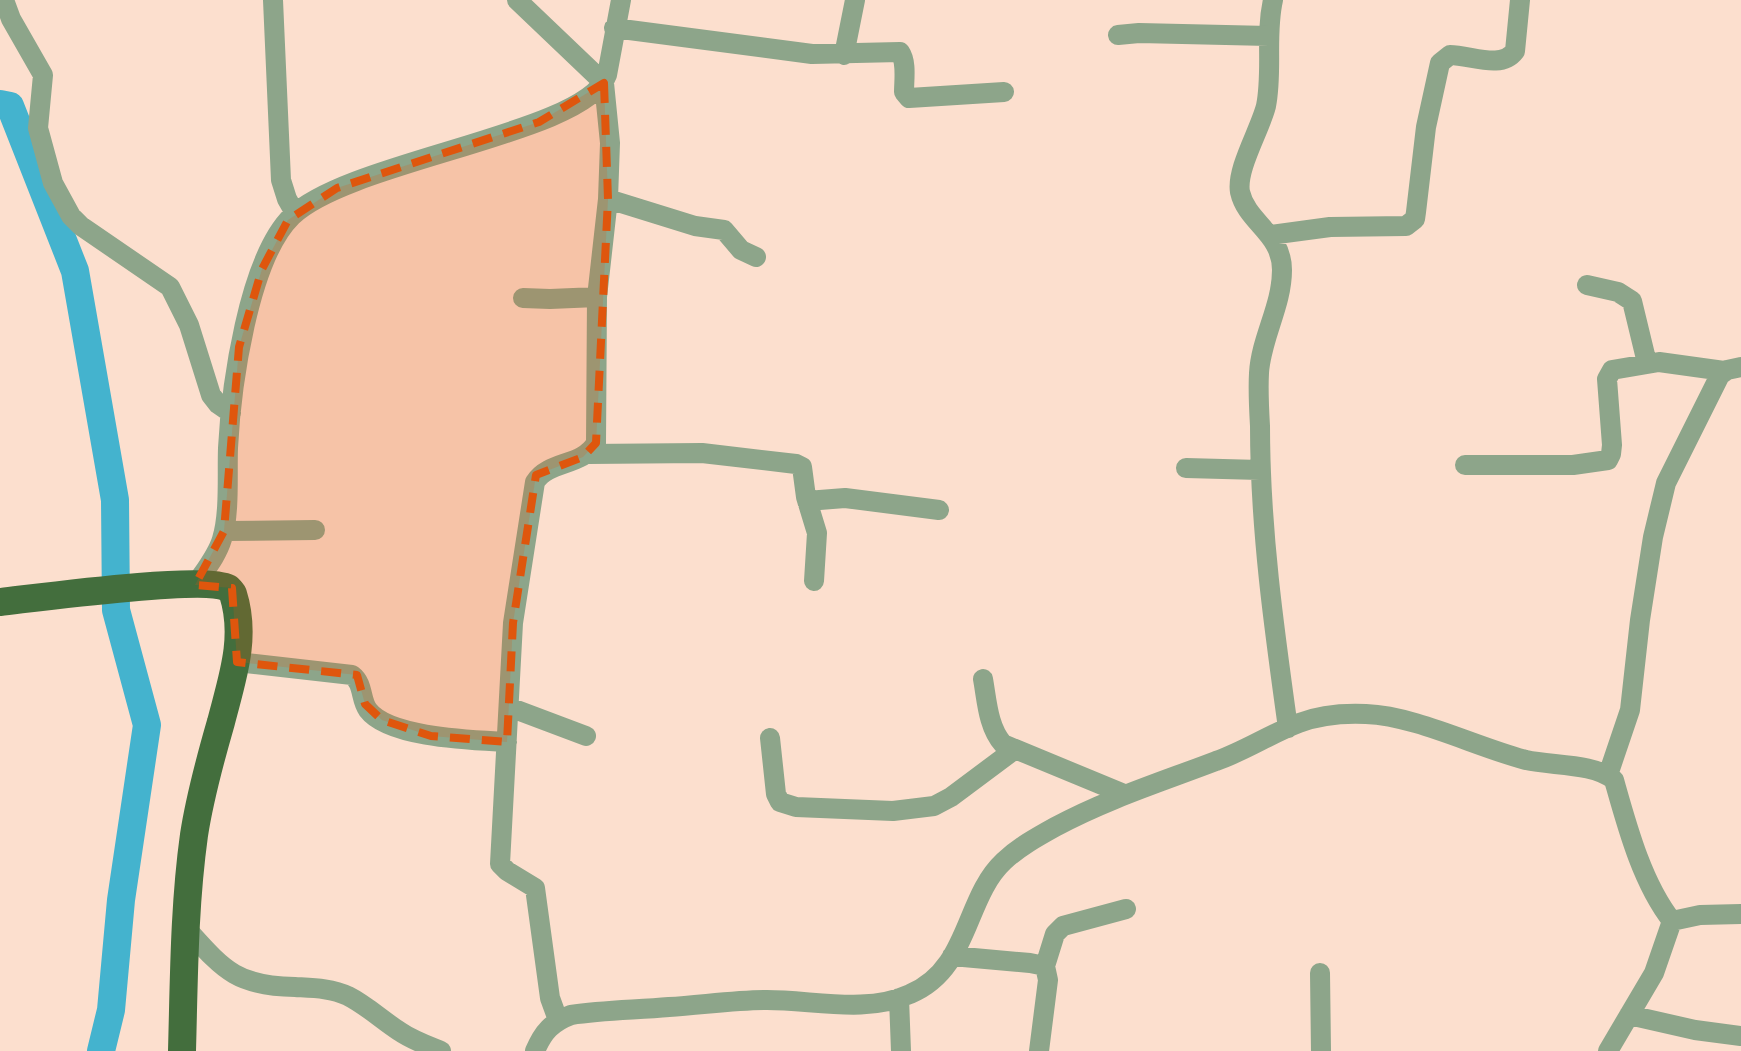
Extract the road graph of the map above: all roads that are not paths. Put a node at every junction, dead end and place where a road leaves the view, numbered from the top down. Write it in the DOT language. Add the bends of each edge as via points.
graph roads {
  1 [pos="4,0"];
  2 [pos="273,0"];
  3 [pos="517,0"];
  4 [pos="620,0"];
  5 [pos="856,0"];
  6 [pos="1272,0"];
  7 [pos="1520,0"];
  8 [pos="614,28"];
  9 [pos="1118,35"];
  10 [pos="1269,36"];
  11 [pos="844,55"];
  12 [pos="604,83"];
  13 [pos="1004,92"];
  14 [pos="608,199"];
  15 [pos="294,214"];
  16 [pos="1270,235"];
  17 [pos="756,256"];
  18 [pos="1587,285"];
  19 [pos="597,297"];
  20 [pos="523,298"];
  21 [pos="1648,362"];
  22 [pos="1733,369"];
  23 [pos="231,413"];
  24 [pos="588,454"];
  25 [pos="1465,465"];
  26 [pos="1186,468"];
  27 [pos="1260,470"];
  28 [pos="806,501"];
  29 [pos="939,510"];
  30 [pos="315,530"];
  31 [pos="224,531"];
  32 [pos="814,581"];
  33 [pos="195,585"];
  34 [pos="0,602"];
  35 [pos="237,662"];
  36 [pos="982,679"];
  37 [pos="509,707"];
  38 [pos="1288,728"];
  39 [pos="586,736"];
  40 [pos="770,738"];
  41 [pos="506,742"];
  42 [pos="1014,750"];
  43 [pos="1608,775"];
  44 [pos="1124,794"];
  45 [pos="1126,910"];
  46 [pos="1741,914"];
  47 [pos="1672,921"];
  48 [pos="185,927"];
  49 [pos="952,956"];
  50 [pos="1046,966"];
  51 [pos="1320,973"];
  52 [pos="899,998"];
  53 [pos="1629,1015"];
  54 [pos="558,1020"];
  55 [pos="1741,1036"];
  56 [pos="182,1051"];
  57 [pos="441,1051"];
  58 [pos="536,1051"];
  59 [pos="901,1051"];
  60 [pos="1039,1051"];
  61 [pos="1320,1051"];
  62 [pos="1608,1051"];
  1 -- 23 [label="street" via="43,76 38,128 60,198 81,226 170,287 210,395"];
  2 -- 15 [label="street" via="280,180"];
  3 -- 12 [label="street"];
  4 -- 8 [label="street"];
  5 -- 11 [label="street"];
  6 -- 10 [label="street"];
  7 -- 16 [label="street" via="1511,57 1450,55 1440,62 1411,224"];
  8 -- 11 [label="street"];
  8 -- 12 [label="street"];
  9 -- 10 [label="street"];
  10 -- 16 [label="street" via="1267,102 1239,187"];
  11 -- 13 [label="street" via="900,52 910,98"];
  12 -- 14 [label="street"];
  12 -- 15 [label="street" via="539,122 337,188"];
  14 -- 17 [label="street" via="724,230"];
  14 -- 19 [label="street"];
  15 -- 23 [label="street" via="274,242 254,296"];
  16 -- 27 [label="street" via="1282,275 1259,370"];
  18 -- 21 [label="street" via="1632,301"];
  19 -- 20 [label="street"];
  19 -- 24 [label="street" via="596,436"];
  21 -- 22 [label="street"];
  21 -- 25 [label="street" via="1608,375 1608,460"];
  22 -- 43 [label="street" via="1666,483 1630,710"];
  23 -- 31 [label="street"];
  24 -- 28 [label="street" via="702,453 796,464 804,470"];
  24 -- 37 [label="street" via="535,482 513,622"];
  26 -- 27 [label="street"];
  27 -- 38 [label="street"];
  28 -- 29 [label="street" via="845,498"];
  28 -- 32 [label="street" via="817,532"];
  30 -- 31 [label="street"];
  31 -- 33 [label="street"];
  33 -- 34 [label="main road"];
  33 -- 35 [label="main road" via="234,594"];
  35 -- 41 [label="street" via="352,674 368,710 382,720 431,736"];
  35 -- 48 [label="main road" via="199,805"];
  36 -- 42 [label="street" via="996,734"];
  37 -- 39 [label="street"];
  37 -- 41 [label="street"];
  38 -- 43 [label="street" via="1314,718 1370,714 1528,760"];
  38 -- 44 [label="street"];
  40 -- 42 [label="street" via="780,802 854,810 934,806"];
  41 -- 54 [label="street" via="500,864 535,888"];
  42 -- 44 [label="street"];
  43 -- 47 [label="street" via="1636,852"];
  44 -- 49 [label="street" via="1004,861"];
  45 -- 50 [label="street" via="1063,926"];
  46 -- 47 [label="street"];
  47 -- 53 [label="street" via="1654,973"];
  48 -- 56 [label="main road"];
  48 -- 57 [label="street" via="237,976 336,991"];
  49 -- 50 [label="street"];
  49 -- 52 [label="street" via="926,985"];
  50 -- 60 [label="street"];
  51 -- 61 [label="street"];
  52 -- 54 [label="street" via="860,1004 722,1002"];
  52 -- 59 [label="street"];
  53 -- 55 [label="street"];
  53 -- 62 [label="street"];
  54 -- 58 [label="street"];
}
